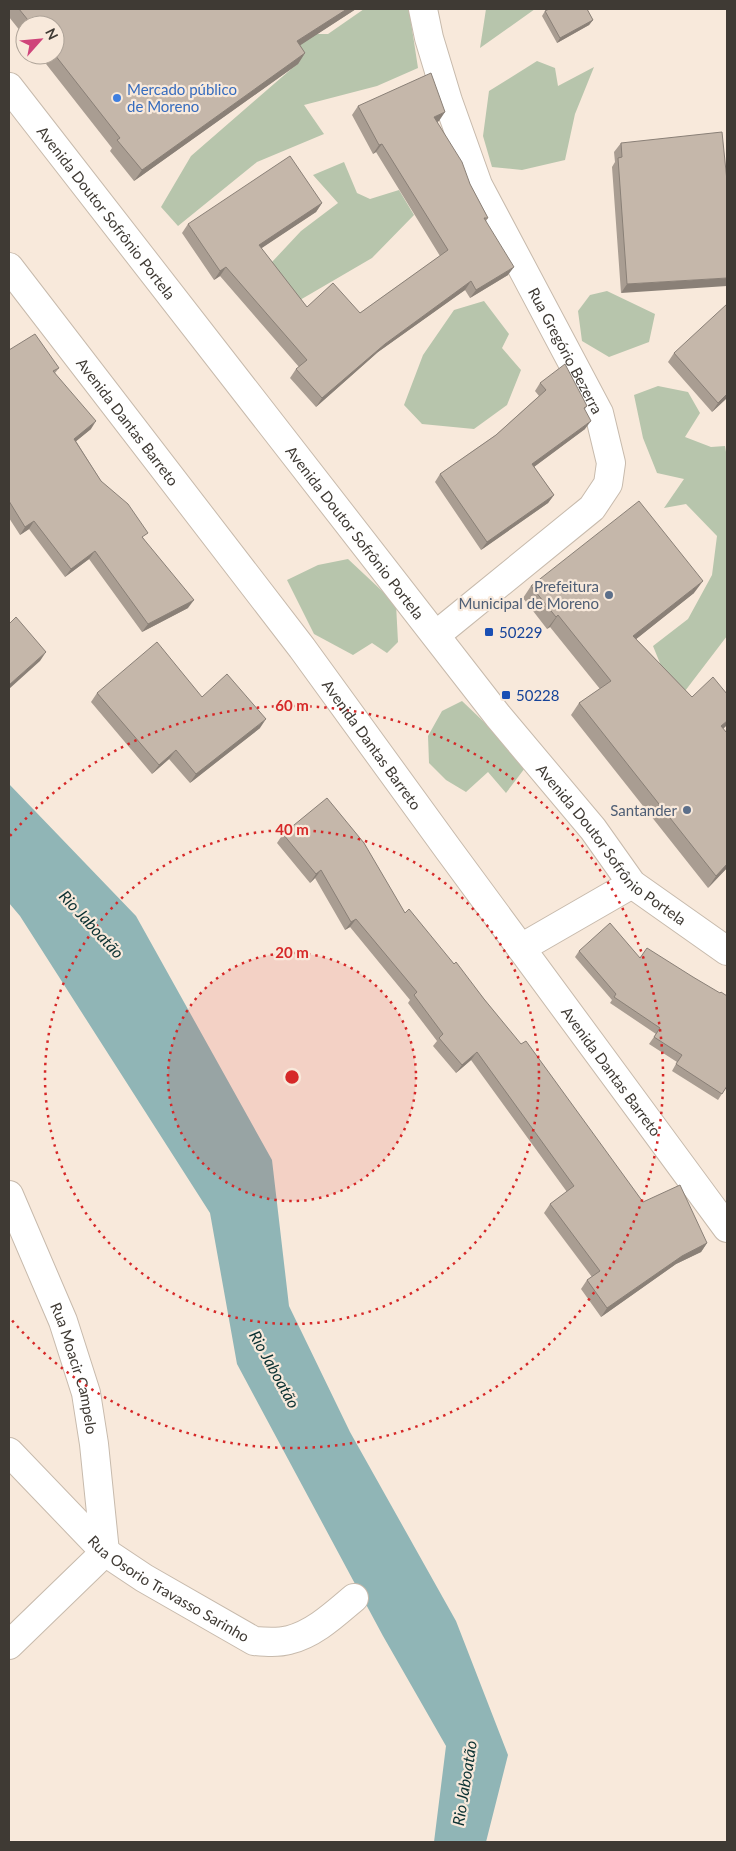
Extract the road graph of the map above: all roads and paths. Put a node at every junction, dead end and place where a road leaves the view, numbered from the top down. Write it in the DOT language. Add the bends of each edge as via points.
graph roads {
  1 [pos="423,9"];
  2 [pos="9,87"];
  3 [pos="9,267"];
  4 [pos="436,635"];
  5 [pos="632,884"];
  6 [pos="521,948"];
  7 [pos="727,951"];
  8 [pos="9,1195"];
  9 [pos="727,1228"];
  10 [pos="9,1452"];
  11 [pos="105,1552"];
  12 [pos="354,1598"];
  13 [pos="9,1645"];
  1 -- 4 [label="street, Rua Gregório Bezerra" via="448,101 478,185 599,413 611,463 608,484 592,508"];
  2 -- 4 [label="street, Avenida Doutor Sofrônio Portela"];
  3 -- 6 [label="street, Avenida Dantas Barreto" via="302,648"];
  4 -- 5 [label="street, Avenida Doutor Sofrônio Portela" via="498,716 593,829"];
  5 -- 6 [label="street"];
  5 -- 7 [label="street, Avenida Doutor Sofrônio Portela"];
  6 -- 9 [label="street, Avenida Dantas Barreto"];
  8 -- 11 [label="street, Rua Moacir Campelo" via="63,1321 86,1393"];
  10 -- 11 [label="street, Rua Osorio Travasso Sarinho"];
  11 -- 12 [label="street, Rua Osorio Travasso Sarinho" via="254,1641 290,1640 317,1628"];
  11 -- 13 [label="street"];
}
